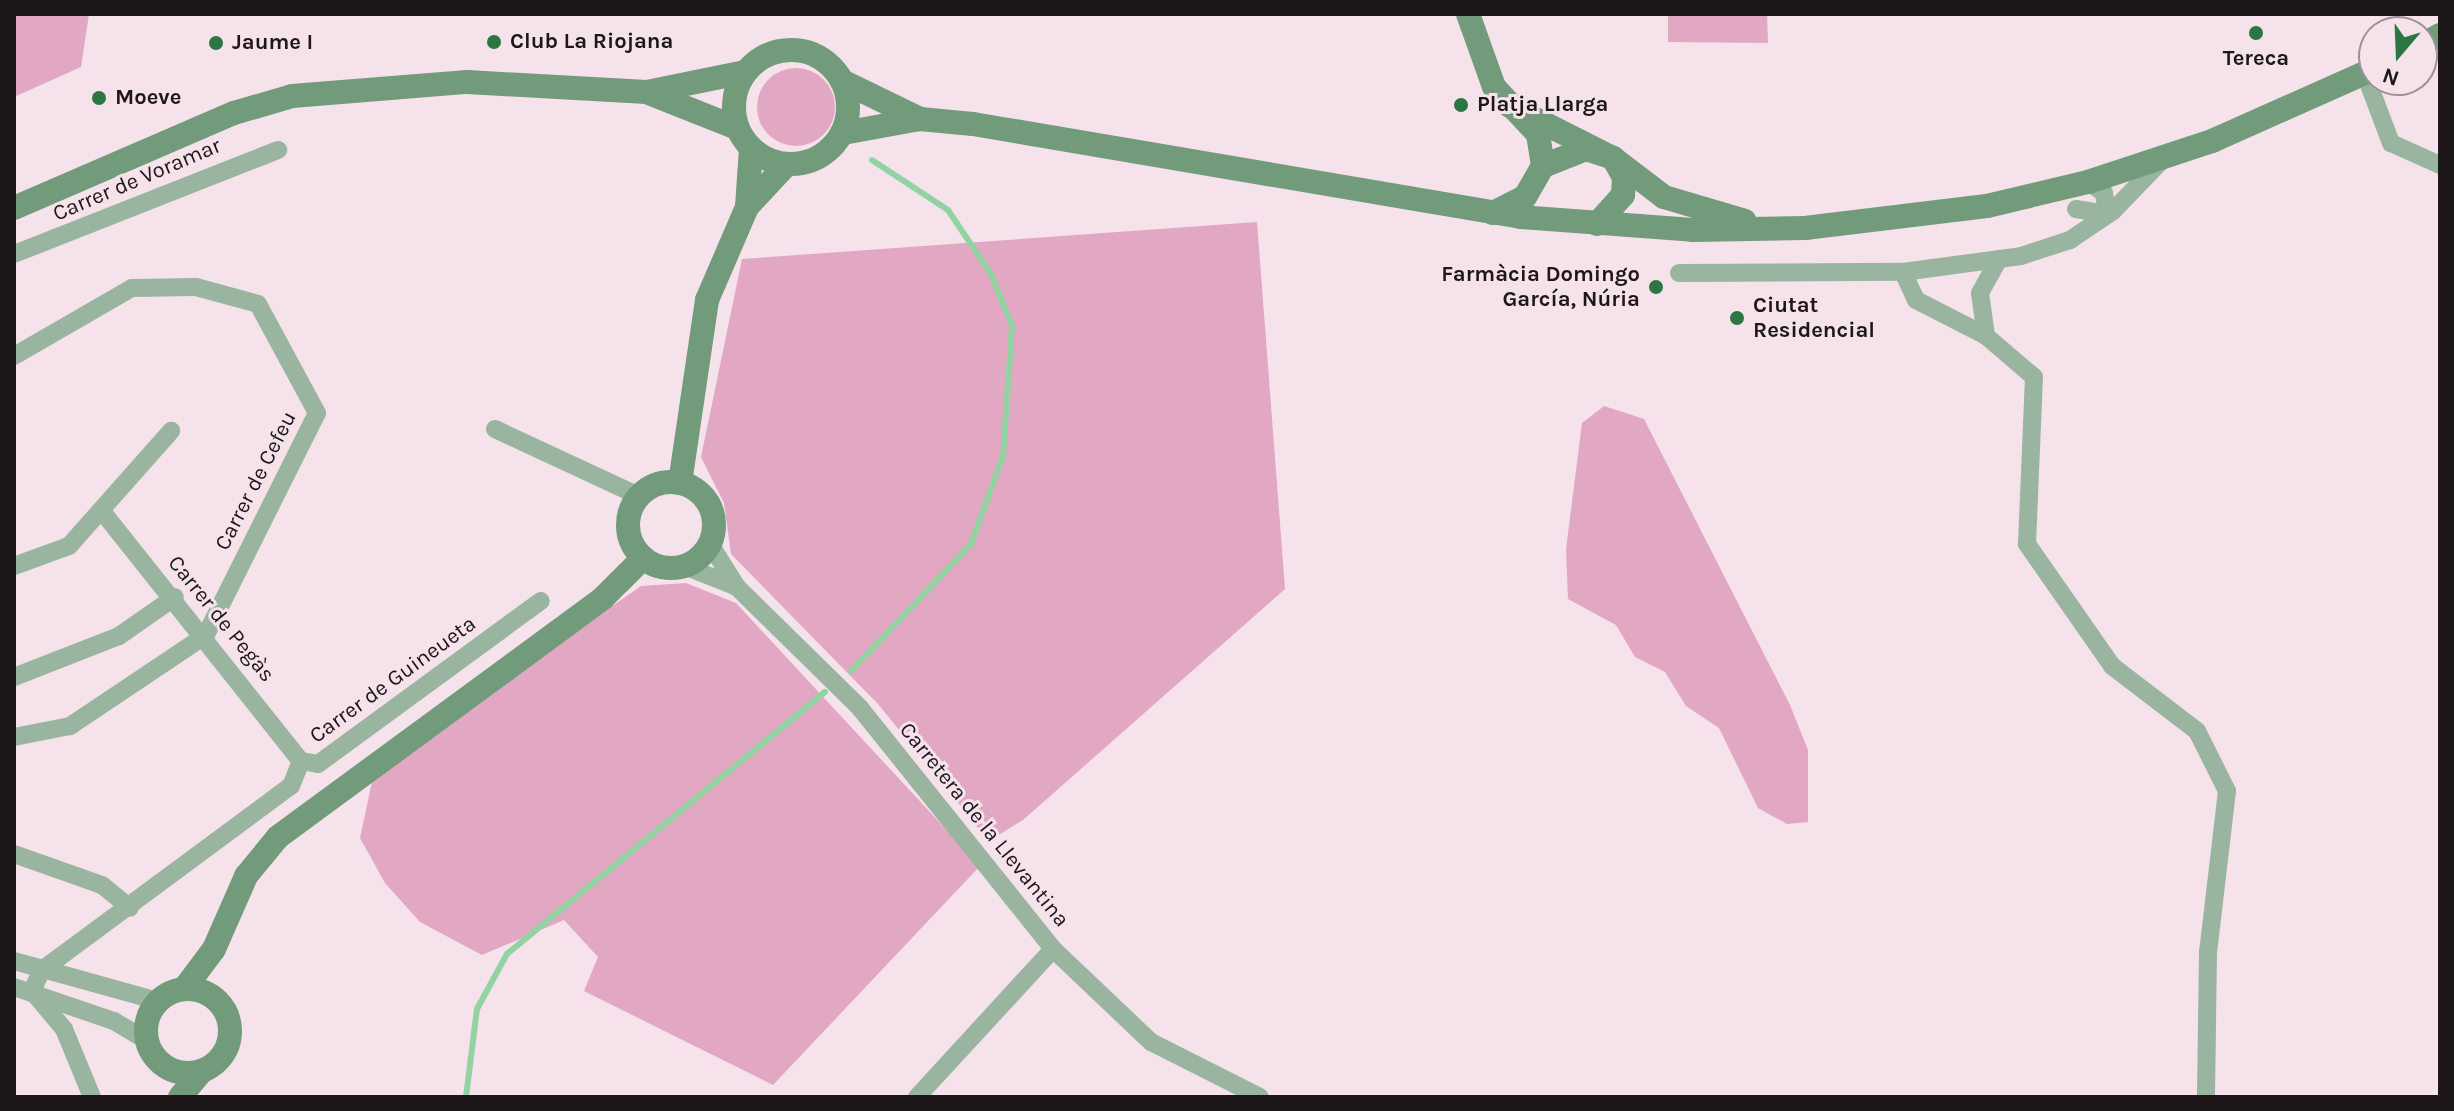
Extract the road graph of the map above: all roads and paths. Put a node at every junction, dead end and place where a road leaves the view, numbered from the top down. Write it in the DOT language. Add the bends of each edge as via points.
graph roads {
  1 [pos="1468,14"];
  2 [pos="745,72"];
  3 [pos="2358,77"];
  4 [pos="842,81"];
  5 [pos="647,92"];
  6 [pos="2376,96"];
  7 [pos="1510,106"];
  8 [pos="920,119"];
  9 [pos="843,133"];
  10 [pos="744,138"];
  11 [pos="278,150"];
  12 [pos="1613,158"];
  13 [pos="2164,158"];
  14 [pos="786,165"];
  15 [pos="2440,165"];
  16 [pos="1543,166"];
  17 [pos="2088,182"];
  18 [pos="2059,190"];
  19 [pos="25,205"];
  20 [pos="747,207"];
  21 [pos="2076,209"];
  22 [pos="1493,213"];
  23 [pos="14,218"];
  24 [pos="1597,224"];
  25 [pos="1774,229"];
  26 [pos="2070,240"];
  27 [pos="14,254"];
  28 [pos="1999,259"];
  29 [pos="1903,272"];
  30 [pos="1679,273"];
  31 [pos="1986,336"];
  32 [pos="14,356"];
  33 [pos="495,429"];
  34 [pos="171,431"];
  35 [pos="680,483"];
  36 [pos="639,496"];
  37 [pos="101,510"];
  38 [pos="710,544"];
  39 [pos="643,558"];
  40 [pos="14,566"];
  41 [pos="684,566"];
  42 [pos="737,587"];
  43 [pos="175,597"];
  44 [pos="541,601"];
  45 [pos="206,635"];
  46 [pos="14,677"];
  47 [pos="14,737"];
  48 [pos="301,761"];
  49 [pos="14,854"];
  50 [pos="130,908"];
  51 [pos="214,949"];
  52 [pos="1053,949"];
  53 [pos="14,961"];
  54 [pos="42,970"];
  55 [pos="23,989"];
  56 [pos="184,989"];
  57 [pos="158,1001"];
  58 [pos="221,1004"];
  59 [pos="147,1041"];
  60 [pos="163,1065"];
  61 [pos="203,1070"];
  62 [pos="92,1097"];
  63 [pos="169,1097"];
  64 [pos="180,1097"];
  65 [pos="917,1097"];
  66 [pos="1260,1097"];
  67 [pos="2206,1097"];
  1 -- 7 [label="street" via="1479,58"];
  2 -- 4 [label="street" via="761,58 800,50 831,65"];
  2 -- 5 [label="street"];
  2 -- 10 [label="street" via="733,108"];
  3 -- 13 [label="street"];
  4 -- 8 [label="street"];
  4 -- 9 [label="street" via="849,113"];
  5 -- 10 [label="street"];
  5 -- 19 [label="street" via="467,82 292,96 234,113"];
  6 -- 15 [label="street" via="2391,143"];
  7 -- 12 [label="street"];
  7 -- 16 [label="street" via="1538,134"];
  8 -- 9 [label="street"];
  8 -- 22 [label="street"];
  9 -- 14 [label="street" via="829,152"];
  10 -- 14 [label="street"];
  10 -- 20 [label="street"];
  11 -- 27 [label="street, Carrer de Voramar"];
  12 -- 16 [label="street" via="1572,149"];
  12 -- 24 [label="street" via="1623,195"];
  12 -- 25 [label="street" via="1664,197"];
  13 -- 17 [label="street"];
  13 -- 26 [label="street" via="2113,211"];
  14 -- 20 [label="street"];
  16 -- 22 [label="street" via="1525,197"];
  17 -- 18 [label="street"];
  17 -- 21 [label="street" via="2104,193 2107,214"];
  18 -- 21 [label="street"];
  18 -- 25 [label="street" via="1895,219"];
  19 -- 23 [label="street"];
  20 -- 35 [label="street" via="707,300"];
  21 -- 26 [label="street"];
  22 -- 24 [label="street"];
  24 -- 25 [label="street"];
  26 -- 28 [label="street"];
  28 -- 29 [label="street"];
  28 -- 31 [label="street" via="1980,293"];
  29 -- 30 [label="street"];
  29 -- 31 [label="street" via="1916,300"];
  31 -- 67 [label="street" via="2034,377 2027,544 2041,574 2133,688 2197,731 2227,791 2208,952"];
  32 -- 45 [label="street, Carrer de Cefeu" via="132,288 196,287 258,304 317,413"];
  33 -- 36 [label="street"];
  34 -- 37 [label="street"];
  35 -- 36 [label="street" via="657,484"];
  35 -- 38 [label="street" via="710,506"];
  36 -- 39 [label="street" via="627,521"];
  37 -- 40 [label="street" via="69,546"];
  37 -- 43 [label="street, Carrer de Pegàs"];
  38 -- 41 [label="street"];
  38 -- 42 [label="street, Carretera de la Llevantina"];
  39 -- 41 [label="street"];
  39 -- 51 [label="street" via="603,598 278,837 246,876"];
  41 -- 42 [label="street, Carretera de la Llevantina"];
  42 -- 52 [label="street, Carretera de la Llevantina" via="860,708"];
  43 -- 45 [label="street, Carrer de Pegàs"];
  43 -- 46 [label="street" via="119,636"];
  44 -- 48 [label="street, Carrer de Guineueta" via="318,764"];
  45 -- 47 [label="street, Carrer de Cefeu" via="70,726"];
  45 -- 48 [label="street, Carrer de Pegàs"];
  48 -- 50 [label="street, Carrer de Guineueta" via="291,786"];
  49 -- 50 [label="street" via="102,885"];
  50 -- 54 [label="street, Carrer de Guineueta"];
  51 -- 56 [label="street"];
  51 -- 58 [label="street"];
  52 -- 65 [label="street, Carretera de la Llevantina"];
  52 -- 66 [label="street" via="1151,1042"];
  53 -- 54 [label="street"];
  54 -- 55 [label="street"];
  54 -- 57 [label="street"];
  55 -- 59 [label="street"];
  55 -- 62 [label="street" via="64,1029"];
  56 -- 57 [label="street"];
  56 -- 58 [label="street"];
  57 -- 59 [label="street"];
  58 -- 61 [label="street" via="229,1042"];
  59 -- 60 [label="street"];
  60 -- 61 [label="street"];
  60 -- 63 [label="street"];
  61 -- 64 [label="street"];
}
